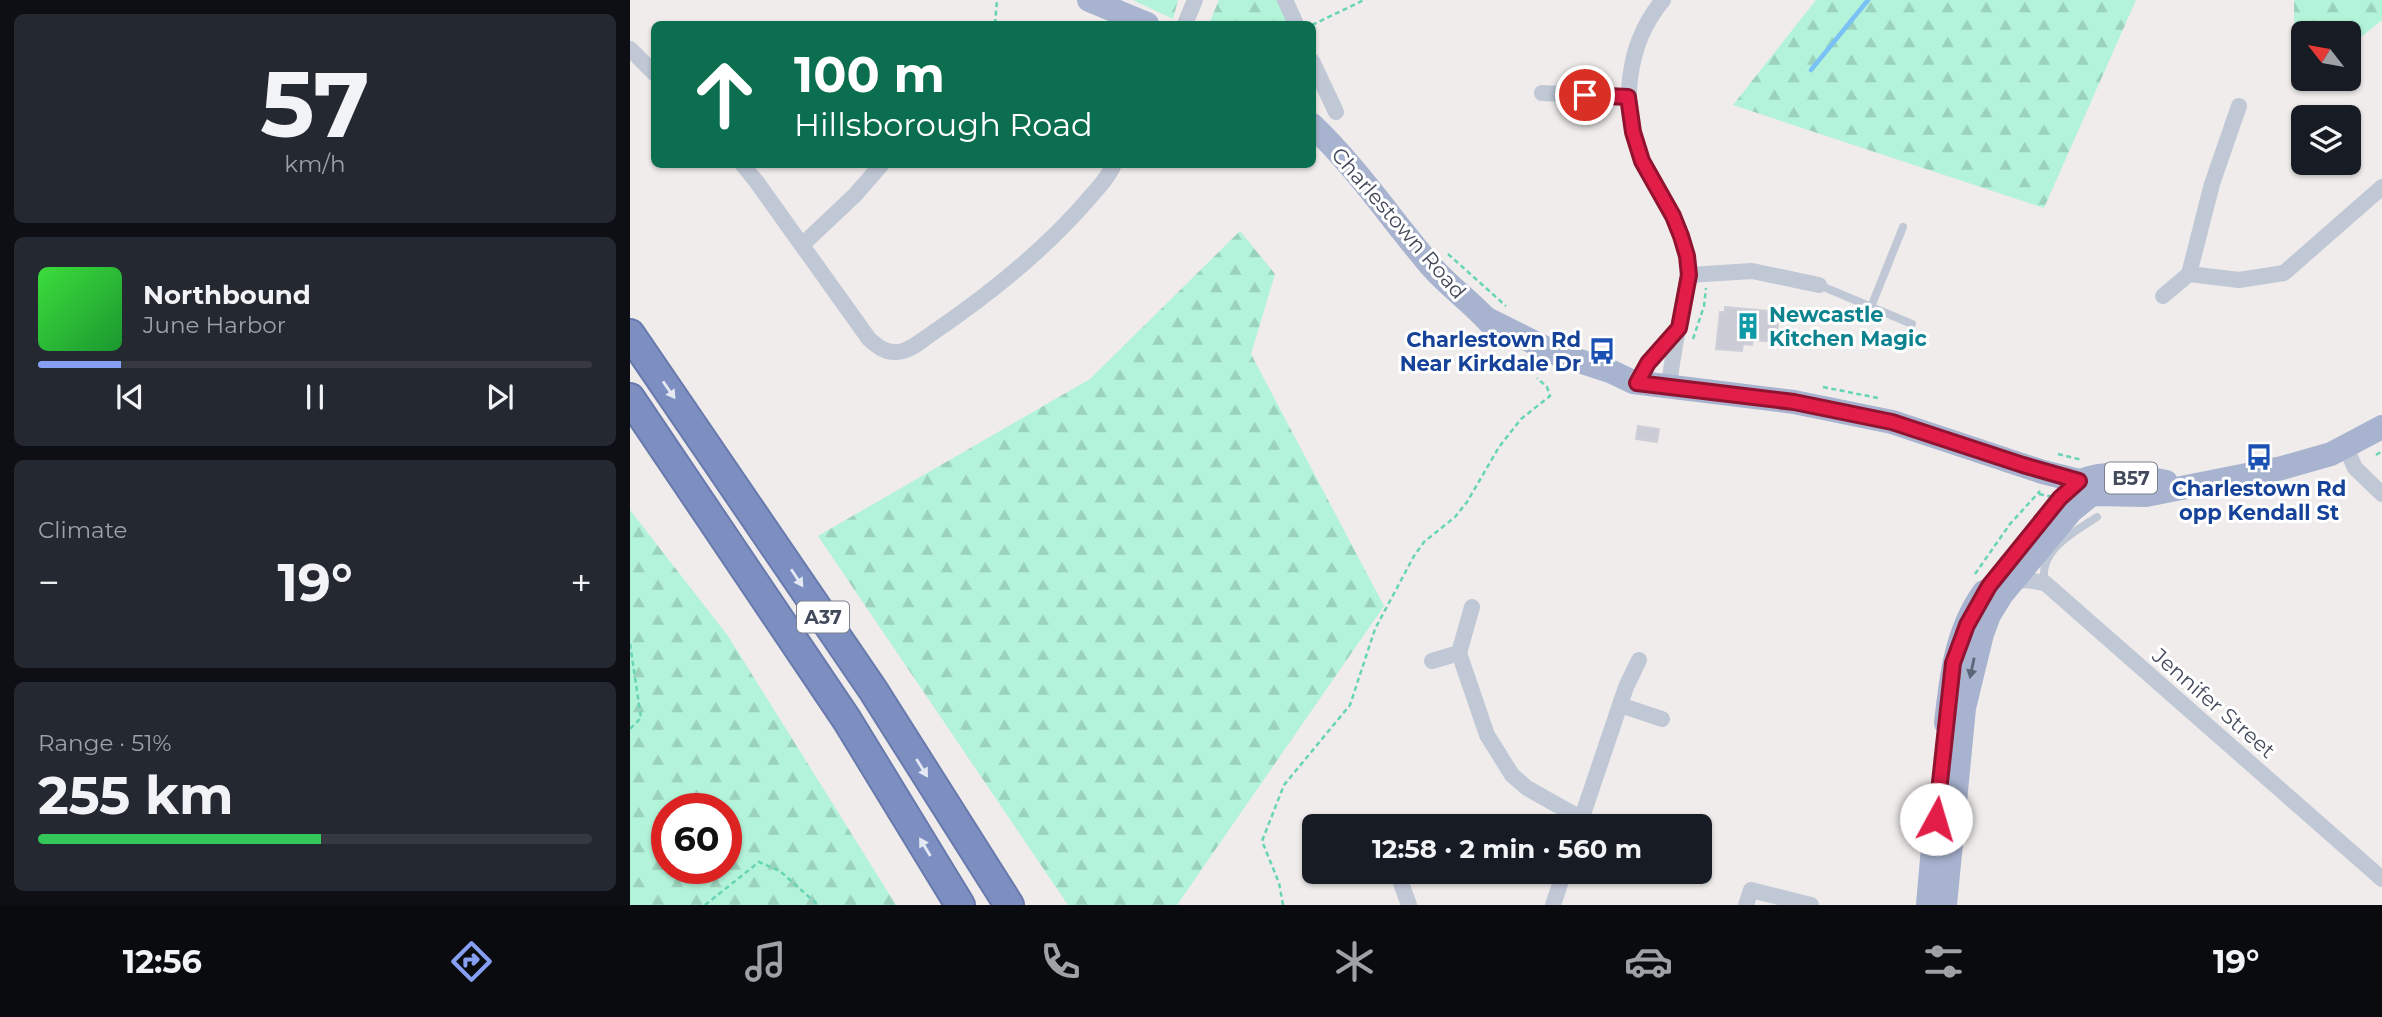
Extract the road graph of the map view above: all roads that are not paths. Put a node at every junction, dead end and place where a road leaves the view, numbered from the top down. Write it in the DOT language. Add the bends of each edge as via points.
graph roads {
  1 [pos="1090,0"];
  2 [pos="1195,0"];
  3 [pos="1285,0"];
  4 [pos="1664,0"];
  5 [pos="1140,21"];
  6 [pos="1186,21"];
  7 [pos="1295,21"];
  8 [pos="630,48"];
  9 [pos="651,70"];
  10 [pos="1316,70"];
  11 [pos="1542,93"];
  12 [pos="1628,97"];
  13 [pos="2239,106"];
  14 [pos="1336,112"];
  15 [pos="1316,129"];
  16 [pos="744,168"];
  17 [pos="879,168"];
  18 [pos="1112,168"];
  19 [pos="2382,187"];
  20 [pos="1903,227"];
  21 [pos="802,245"];
  22 [pos="2189,274"];
  23 [pos="1689,275"];
  24 [pos="1819,285"];
  25 [pos="2163,296"];
  26 [pos="1871,307"];
  27 [pos="1912,324"];
  28 [pos="1679,328"];
  29 [pos="630,334"];
  30 [pos="1635,383"];
  31 [pos="1669,386"];
  32 [pos="630,398"];
  33 [pos="630,420"];
  34 [pos="2382,427"];
  35 [pos="2346,448"];
  36 [pos="2382,494"];
  37 [pos="2093,496"];
  38 [pos="2045,583"];
  39 [pos="2009,584"];
  40 [pos="760,589"];
  41 [pos="1472,607"];
  42 [pos="1460,653"];
  43 [pos="1639,660"];
  44 [pos="1432,661"];
  45 [pos="1620,705"];
  46 [pos="1662,719"];
  47 [pos="1567,814"];
  48 [pos="1584,814"];
  49 [pos="2382,879"];
  50 [pos="1401,884"];
  51 [pos="1560,884"];
  52 [pos="960,905"];
  53 [pos="1009,905"];
  54 [pos="1409,905"];
  55 [pos="1553,905"];
  56 [pos="1746,905"];
  57 [pos="1811,905"];
  58 [pos="1928,905"];
  59 [pos="1945,905"];
  1 -- 5 [label="main road"];
  2 -- 6 [label="street"];
  3 -- 7 [label="street"];
  4 -- 12 [label="street" via="1641,36"];
  8 -- 9 [label="street"];
  10 -- 14 [label="street"];
  11 -- 12 [label="street"];
  12 -- 23 [label="street" via="1642,161 1673,216"];
  13 -- 22 [label="street" via="2212,184"];
  15 -- 30 [label="main road, Charlestown Road" via="1347,159 1434,269 1515,347 1557,370 1612,388"];
  16 -- 21 [label="street"];
  17 -- 21 [label="street"];
  18 -- 21 [label="street" via="1038,253 974,306 903,351 887,351 869,339"];
  19 -- 22 [label="street" via="2284,273 2238,280"];
  20 -- 26 [label="lane"];
  22 -- 25 [label="street"];
  23 -- 24 [label="street" via="1752,271"];
  23 -- 28 [label="street"];
  24 -- 26 [label="lane"];
  26 -- 27 [label="lane"];
  28 -- 30 [label="street"];
  28 -- 31 [label="street"];
  29 -- 53 [label="highway, A37, one-way" via="873,690"];
  30 -- 31 [label="main road, Charlestown Road"];
  31 -- 37 [label="main road, Charlestown Road" via="1794,402 1892,422 2030,467"];
  32 -- 40 [label="highway, A37"];
  33 -- 40 [label="highway"];
  34 -- 35 [label="main road, Charlestown Road / B57"];
  35 -- 36 [label="street" via="2355,468"];
  35 -- 37 [label="main road, Charlestown Road / B57" via="2221,482 2146,495"];
  37 -- 38 [label="lane" via="2073,533 2044,563"];
  37 -- 39 [label="main road, B57" via="2071,511"];
  37 -- 58 [label="main road, B57" via="2069,488 1972,612 1953,663"];
  38 -- 39 [label="street" via="2026,580"];
  38 -- 49 [label="street, Jennifer Street"];
  39 -- 59 [label="main road, B57, one-way" via="1982,634 1964,708"];
  52 -- 40 [label="highway, A37, one-way"];
  41 -- 42 [label="street"];
  42 -- 44 [label="street"];
  42 -- 47 [label="street" via="1487,735 1500,758 1527,788"];
  43 -- 45 [label="street"];
  45 -- 46 [label="street"];
  45 -- 48 [label="street"];
  50 -- 54 [label="street"];
  51 -- 55 [label="street"];
  56 -- 57 [label="street" via="1751,890"];
}
